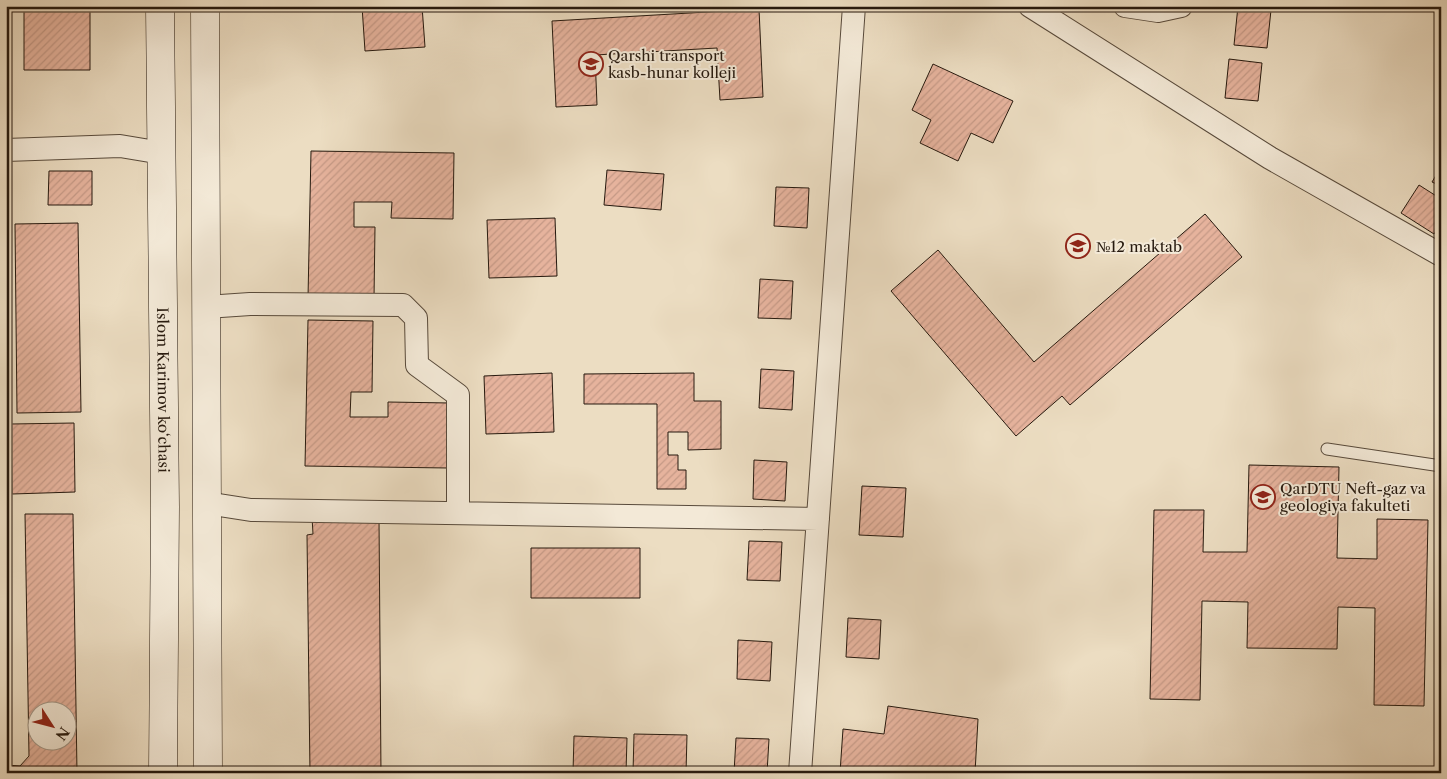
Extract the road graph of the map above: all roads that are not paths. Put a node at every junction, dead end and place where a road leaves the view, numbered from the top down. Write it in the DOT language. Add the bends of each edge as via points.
graph roads {
  1 [pos="160,6"];
  2 [pos="205,6"];
  3 [pos="854,6"];
  4 [pos="1030,6"];
  5 [pos="1125,6"];
  6 [pos="1181,6"];
  7 [pos="6,150"];
  8 [pos="162,152"];
  9 [pos="1441,255"];
  10 [pos="206,307"];
  11 [pos="1327,449"];
  12 [pos="1441,466"];
  13 [pos="206,503"];
  14 [pos="458,513"];
  15 [pos="818,519"];
  16 [pos="163,773"];
  17 [pos="208,773"];
  18 [pos="800,773"];
  1 -- 8 [label="main road, Islom Karimov ko‘chasi"];
  2 -- 10 [label="main road"];
  3 -- 15 [label="street"];
  4 -- 9 [label="street" via="1270,158"];
  5 -- 6 [label="street" via="1158,11"];
  7 -- 8 [label="street" via="120,146"];
  8 -- 16 [label="main road, Islom Karimov ko‘chasi"];
  10 -- 13 [label="main road"];
  10 -- 14 [label="street" via="250,304 403,305 416,318 417,365 458,395"];
  11 -- 12 [label="lane"];
  13 -- 14 [label="street" via="251,510"];
  13 -- 17 [label="main road"];
  14 -- 15 [label="street"];
  15 -- 18 [label="street"];
}
